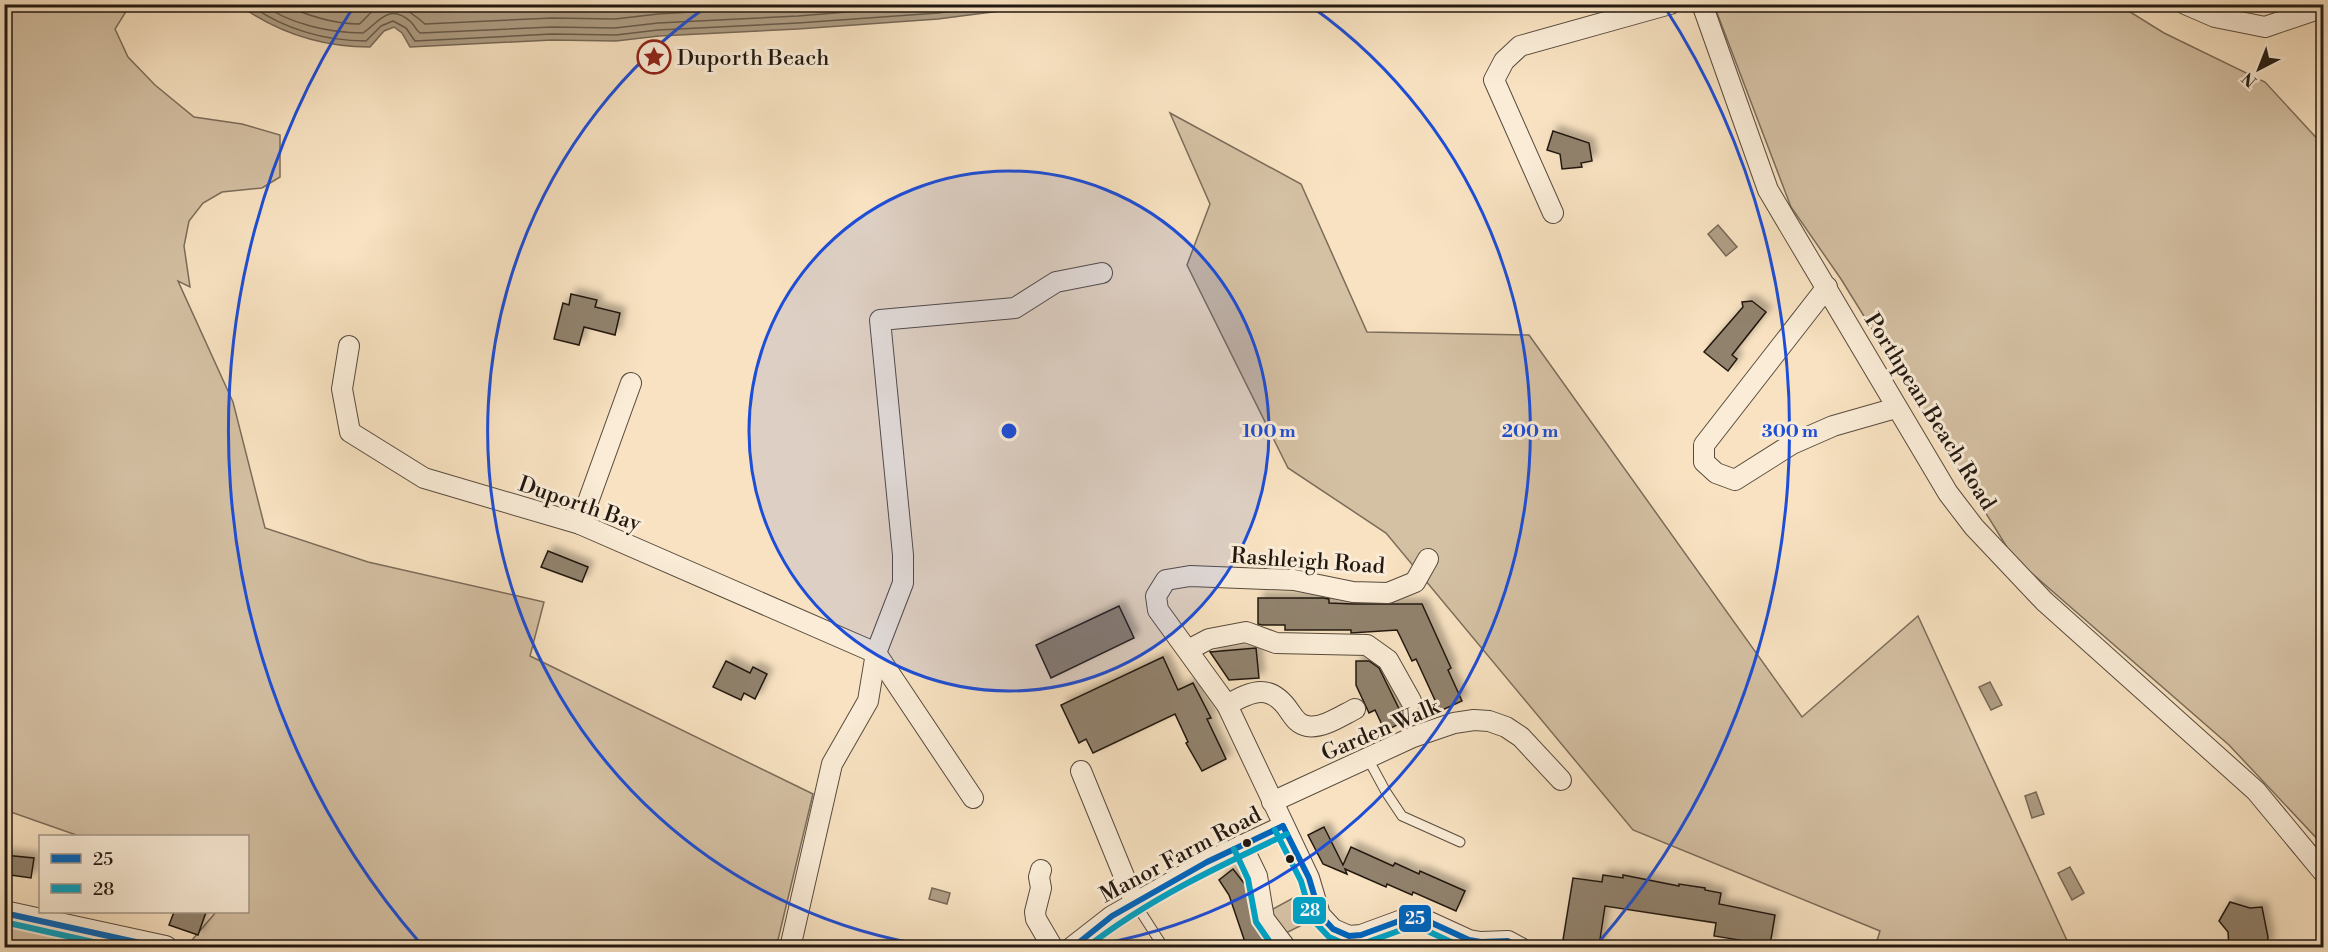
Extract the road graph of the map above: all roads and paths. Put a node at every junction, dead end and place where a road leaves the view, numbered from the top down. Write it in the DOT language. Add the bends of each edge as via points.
graph roads {
  1 [pos="1670,4"];
  2 [pos="1702,4"];
  3 [pos="2185,4"];
  4 [pos="2324,7"];
  5 [pos="1553,213"];
  6 [pos="1102,273"];
  7 [pos="1827,287"];
  8 [pos="349,346"];
  9 [pos="631,383"];
  10 [pos="1896,408"];
  11 [pos="580,524"];
  12 [pos="1428,559"];
  13 [pos="1188,650"];
  14 [pos="876,653"];
  15 [pos="1411,701"];
  16 [pos="1227,705"];
  17 [pos="1355,709"];
  18 [pos="1367,757"];
  19 [pos="1081,771"];
  20 [pos="1561,780"];
  21 [pos="973,798"];
  22 [pos="1272,802"];
  23 [pos="1283,826"];
  24 [pos="1460,842"];
  25 [pos="1242,845"];
  26 [pos="1041,870"];
  27 [pos="2324,873"];
  28 [pos="1135,903"];
  29 [pos="4,913"];
  30 [pos="165,948"];
  31 [pos="790,948"];
  32 [pos="1053,948"];
  33 [pos="1071,948"];
  34 [pos="1164,948"];
  35 [pos="1286,948"];
  36 [pos="1521,948"];
  1 -- 5 [label="street" via="1520,46 1504,61 1494,80"];
  2 -- 7 [label="street, Porthpean Beach Road" via="1768,190"];
  3 -- 4 [label="street" via="2215,17 2265,27"];
  6 -- 14 [label="street" via="1056,282 1015,309 880,320 903,583"];
  7 -- 10 [label="street, Porthpean Beach Road"];
  7 -- 10 [label="street" via="1704,445 1704,462 1716,473 1735,480 1792,444 1833,426"];
  8 -- 11 [label="street, Duporth Bay" via="342,389 350,432 424,478"];
  9 -- 11 [label="street"];
  10 -- 27 [label="street, Porthpean Beach Road" via="1948,493 2006,562 2044,601 2256,791"];
  11 -- 14 [label="street, Duporth Bay"];
  12 -- 13 [label="street, Rashleigh Road" via="1415,582 1388,593 1353,592 1294,580 1190,576 1166,580 1156,596 1158,610"];
  13 -- 15 [label="street" via="1209,639 1246,632 1276,643 1367,645 1388,660"];
  13 -- 16 [label="street, Rashleigh Road"];
  14 -- 21 [label="street"];
  14 -- 31 [label="street" via="868,701 832,764"];
  16 -- 17 [label="street" via="1246,694 1263,691 1282,700 1298,723 1309,727"];
  16 -- 22 [label="street, Rashleigh Road"];
  18 -- 20 [label="street, Garden Walk" via="1454,723 1474,720 1506,727 1521,737"];
  18 -- 22 [label="street, Garden Walk"];
  18 -- 24 [label="lane" via="1402,816"];
  19 -- 28 [label="street"];
  22 -- 23 [label="street, Rashleigh Road"];
  23 -- 25 [label="street, Manor Farm Road"];
  23 -- 36 [label="street, Rashleigh Road" via="1309,878 1320,915 1333,929 1349,936 1361,935 1421,918 1469,940 1508,941"];
  25 -- 28 [label="street, Manor Farm Road"];
  25 -- 35 [label="street" via="1257,876 1264,919"];
  26 -- 32 [label="street" via="1036,919"];
  28 -- 33 [label="street, Manor Farm Road"];
  28 -- 34 [label="lane"];
  29 -- 30 [label="street"];
}
